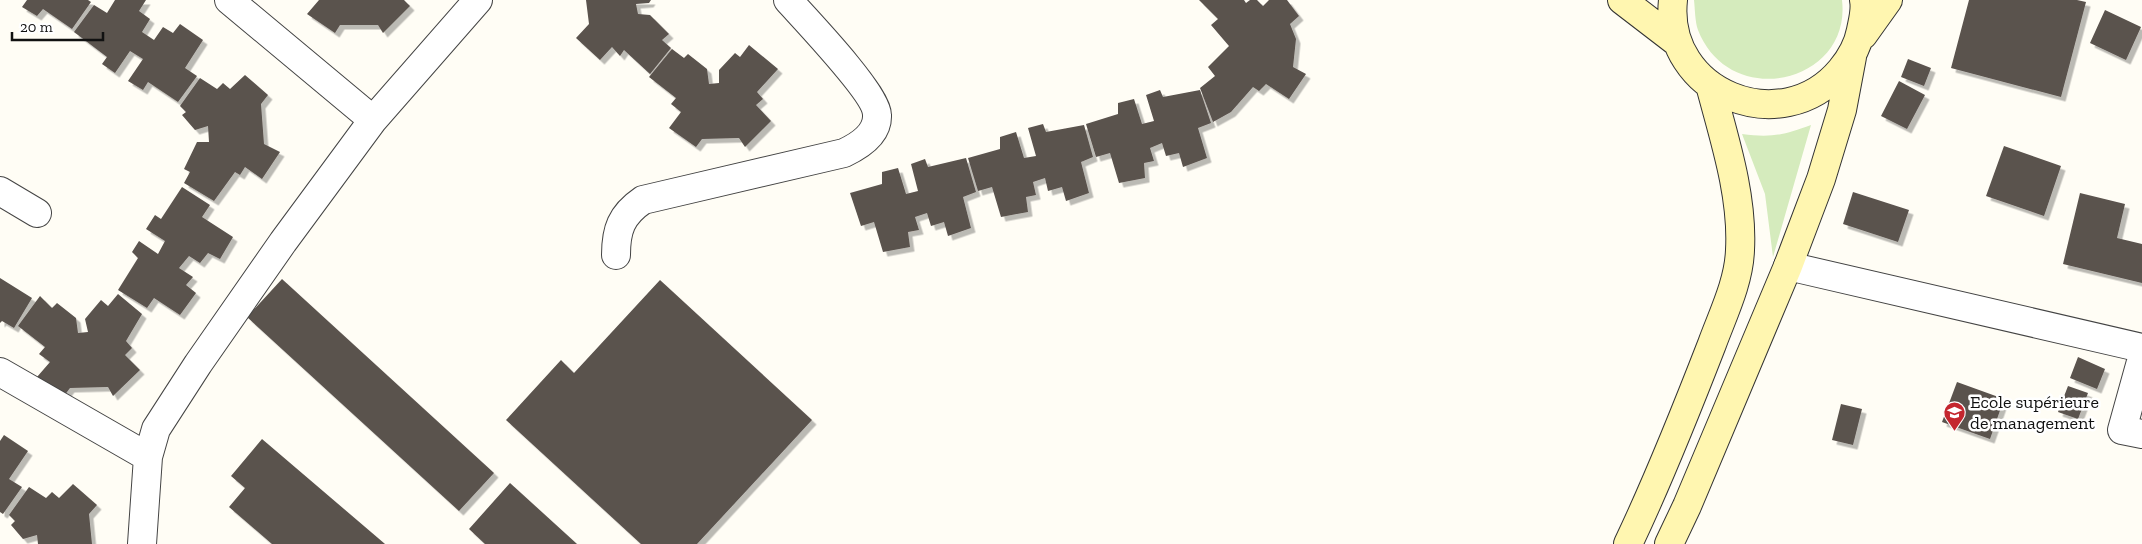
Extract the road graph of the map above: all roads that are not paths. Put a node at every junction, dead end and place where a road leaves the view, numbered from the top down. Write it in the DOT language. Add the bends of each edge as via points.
graph roads {
  1 [pos="229,0"];
  2 [pos="478,0"];
  3 [pos="788,0"];
  4 [pos="1622,0"];
  5 [pos="1673,0"];
  6 [pos="1864,0"];
  7 [pos="1888,0"];
  8 [pos="1678,43"];
  9 [pos="1856,49"];
  10 [pos="1710,85"];
  11 [pos="373,120"];
  12 [pos="0,191"];
  13 [pos="37,213"];
  14 [pos="616,255"];
  15 [pos="1788,266"];
  16 [pos="2142,348"];
  17 [pos="2142,358"];
  18 [pos="0,372"];
  19 [pos="2142,434"];
  20 [pos="148,457"];
  21 [pos="142,544"];
  22 [pos="1628,544"];
  23 [pos="1669,544"];
  1 -- 11 [label="street"];
  2 -- 11 [label="street"];
  3 -- 14 [label="street" via="851,72 874,104 878,115 874,128 859,146 844,153 643,200 621,222 616,234"];
  4 -- 8 [label="main road"];
  5 -- 8 [label="main road" via="1673,26"];
  6 -- 9 [label="main road"];
  7 -- 9 [label="main road"];
  8 -- 10 [label="main road" via="1686,59"];
  9 -- 10 [label="main road" via="1831,82 1802,99 1770,105 1738,101"];
  9 -- 15 [label="main road" via="1832,145"];
  10 -- 22 [label="main road" via="1736,200 1740,250 1730,292 1699,376"];
  11 -- 20 [label="street" via="198,364 156,429"];
  12 -- 13 [label="street"];
  15 -- 16 [label="street"];
  15 -- 23 [label="main road"];
  17 -- 19 [label="street" via="2122,430"];
  18 -- 20 [label="street"];
  20 -- 21 [label="street"];
}
